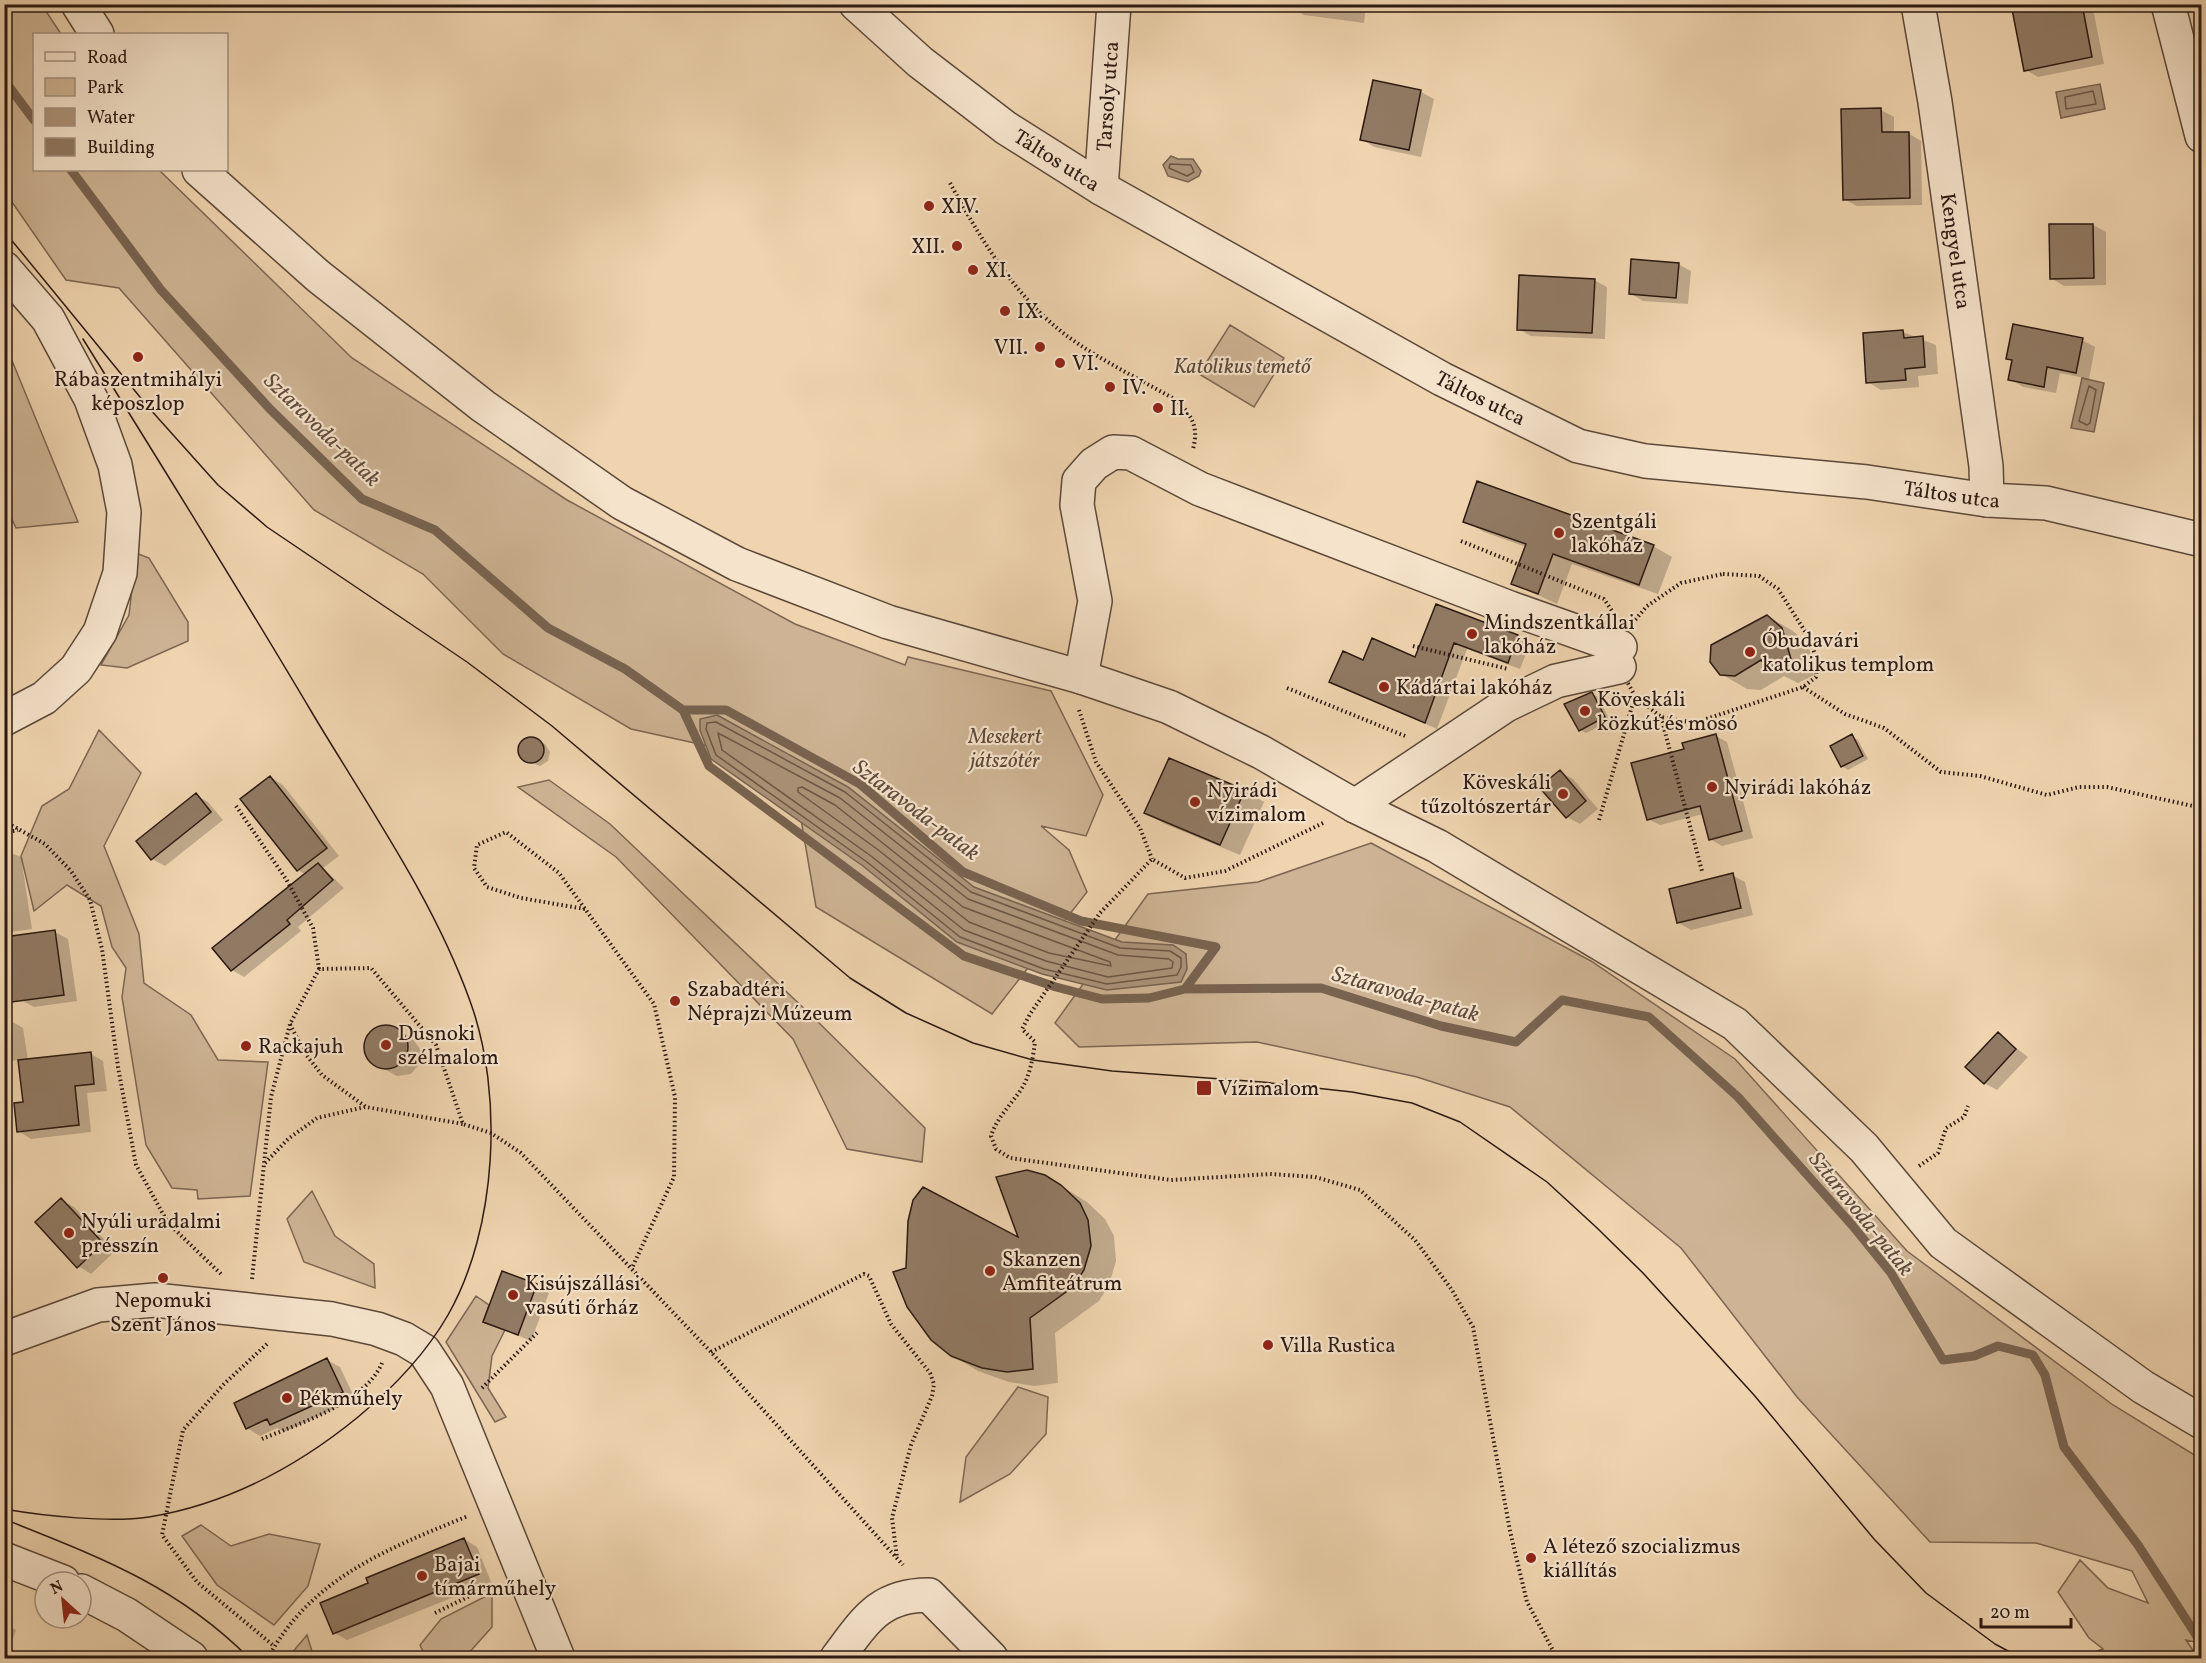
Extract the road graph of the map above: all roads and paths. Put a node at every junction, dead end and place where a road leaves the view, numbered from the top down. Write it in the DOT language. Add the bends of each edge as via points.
graph roads {
  1 [pos="78,4"];
  2 [pos="1114,4"];
  3 [pos="1918,4"];
  4 [pos="2168,4"];
  5 [pos="868,9"];
  6 [pos="96,33"];
  7 [pos="2202,136"];
  8 [pos="201,171"];
  9 [pos="950,183"];
  10 [pos="1101,188"];
  11 [pos="4,268"];
  12 [pos="1179,477"];
  13 [pos="1987,500"];
  14 [pos="2202,540"];
  15 [pos="1461,541"];
  16 [pos="1613,613"];
  17 [pos="1621,642"];
  18 [pos="1413,646"];
  19 [pos="1081,677"];
  20 [pos="1556,681"];
  21 [pos="1803,687"];
  22 [pos="1287,688"];
  23 [pos="1635,696"];
  24 [pos="1661,717"];
  25 [pos="4,718"];
  26 [pos="1439,750"];
  27 [pos="236,806"];
  28 [pos="1355,806"];
  29 [pos="2202,808"];
  30 [pos="1599,820"];
  31 [pos="4,821"];
  32 [pos="18,830"];
  33 [pos="4,832"];
  34 [pos="1152,858"];
  35 [pos="1702,871"];
  36 [pos="585,909"];
  37 [pos="319,969"];
  38 [pos="290,1024"];
  39 [pos="1968,1106"];
  40 [pos="366,1107"];
  41 [pos="464,1124"];
  42 [pos="264,1164"];
  43 [pos="1903,1195"];
  44 [pos="632,1268"];
  45 [pos="250,1301"];
  46 [pos="387,1333"];
  47 [pos="537,1333"];
  48 [pos="4,1339"];
  49 [pos="711,1352"];
  50 [pos="458,1412"];
  51 [pos="2202,1422"];
  52 [pos="262,1440"];
  53 [pos="496,1505"];
  54 [pos="4,1559"];
  55 [pos="897,1559"];
  56 [pos="33,1570"];
  57 [pos="522,1571"];
  58 [pos="929,1595"];
  59 [pos="93,1597"];
  60 [pos="435,1613"];
  61 [pos="274,1646"];
  62 [pos="191,1659"];
  63 [pos="268,1659"];
  64 [pos="558,1659"];
  65 [pos="837,1659"];
  66 [pos="991,1659"];
  67 [pos="1557,1659"];
  1 -- 6 [label="street"];
  2 -- 10 [label="street, Tarsoly utca"];
  3 -- 13 [label="street, Kengyel utca" via="1952,219 1986,465"];
  4 -- 7 [label="street"];
  5 -- 10 [label="street, Táltos utca" via="920,62 1006,128"];
  8 -- 19 [label="street" via="318,276 483,406 622,503 737,564 888,622"];
  9 -- 12 [label="path" via="978,234 1020,293 1076,342 1176,400 1189,412 1196,427 1194,447"];
  10 -- 13 [label="street, Táltos utca" via="1442,379 1578,446 1645,461 1867,482"];
  11 -- 25 [label="street" via="48,319 86,390 115,465 124,512 120,573 100,632 76,669 52,691"];
  12 -- 17 [label="street" via="1314,534"];
  12 -- 19 [label="street" via="1131,453 1113,452 1094,464 1079,481 1077,505 1095,601"];
  13 -- 14 [label="street, Táltos utca" via="2046,503"];
  15 -- 16 [label="path" via="1604,599"];
  17 -- 20 [label="street"];
  17 -- 21 [label="path" via="1647,606 1681,583 1723,574 1759,576 1778,589 1808,636 1818,662 1815,677"];
  17 -- 23 [label="path"];
  18 -- 20 [label="path"];
  19 -- 28 [label="street" via="1169,707 1262,752"];
  19 -- 34 [label="path" via="1076,697 1096,762 1140,828"];
  20 -- 26 [label="street" via="1506,705"];
  21 -- 24 [label="path" via="1694,723"];
  21 -- 29 [label="path" via="1845,714 1884,728 1941,772 1980,776 2047,795 2079,787 2107,787"];
  22 -- 26 [label="path"];
  23 -- 24 [label="path"];
  23 -- 30 [label="path"];
  24 -- 35 [label="path"];
  26 -- 28 [label="street"];
  27 -- 37 [label="path" via="286,879 313,928"];
  28 -- 34 [label="path" via="1225,871 1185,878"];
  28 -- 43 [label="street" via="1437,846 1736,1024 1864,1148"];
  31 -- 32 [label="path"];
  32 -- 33 [label="path"];
  32 -- 45 [label="path" via="45,844 71,871 90,900 102,949 136,1165 168,1223"];
  34 -- 67 [label="path" via="1100,913 1030,1014 1022,1029 1035,1042 1033,1060 1023,1086 996,1121 991,1136 996,1149 1010,1158 1171,1180 1270,1174 1315,1177 1360,1190 1415,1240 1452,1290 1473,1327 1527,1602"];
  36 -- 36 [label="path" via="521,898 487,887 474,867 477,844 506,831 559,873"];
  36 -- 44 [label="path" via="654,1004 675,1097 674,1178"];
  37 -- 38 [label="path"];
  37 -- 41 [label="path" via="371,968 436,1045"];
  38 -- 40 [label="path" via="303,1052 322,1075"];
  38 -- 42 [label="path" via="271,1097"];
  39 -- 43 [label="path" via="1964,1117 1946,1128 1938,1154 1916,1168"];
  40 -- 41 [label="path"];
  40 -- 42 [label="path" via="317,1118 288,1139"];
  41 -- 44 [label="path" via="491,1134 521,1153"];
  42 -- 45 [label="path"];
  43 -- 51 [label="street" via="1943,1243 2143,1387"];
  44 -- 49 [label="path"];
  45 -- 46 [label="street"];
  45 -- 48 [label="street" via="155,1300 98,1305"];
  45 -- 61 [label="path" via="267,1344 183,1430 162,1535 197,1582"];
  46 -- 50 [label="street" via="424,1351 447,1386"];
  46 -- 52 [label="path" via="383,1360 375,1378 350,1398"];
  47 -- 50 [label="path"];
  49 -- 55 [label="path"];
  49 -- 55 [label="path" via="864,1274 869,1276 891,1324 930,1372 934,1384 933,1396 911,1444 892,1518"];
  50 -- 53 [label="street"];
  53 -- 57 [label="street"];
  53 -- 61 [label="path" via="352,1568 304,1606"];
  54 -- 56 [label="street"];
  55 -- 58 [label="path"];
  57 -- 60 [label="path"];
  57 -- 64 [label="street"];
  58 -- 65 [label="street" via="908,1595 876,1610"];
  58 -- 66 [label="street"];
  59 -- 62 [label="street" via="127,1615"];
  61 -- 63 [label="path"];
}
